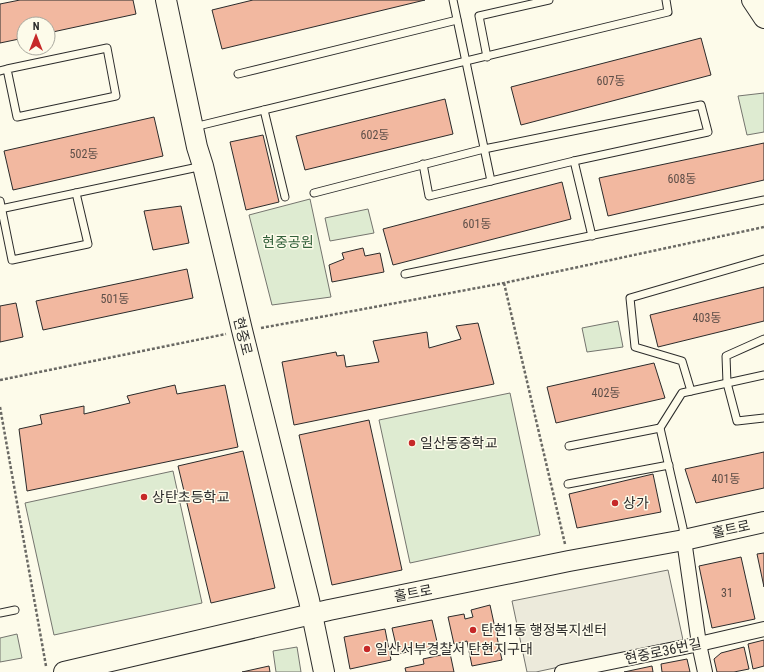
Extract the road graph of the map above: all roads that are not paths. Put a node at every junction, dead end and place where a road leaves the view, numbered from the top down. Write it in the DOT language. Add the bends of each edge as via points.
graph roads {
  1 [pos="166,0"];
  2 [pos="453,0"];
  3 [pos="549,0"];
  4 [pos="666,0"];
  5 [pos="752,0"];
  6 [pos="764,18"];
  7 [pos="457,20"];
  8 [pos="487,56"];
  9 [pos="465,62"];
  10 [pos="4,70"];
  11 [pos="238,74"];
  12 [pos="264,110"];
  13 [pos="193,127"];
  14 [pos="484,149"];
  15 [pos="574,161"];
  16 [pos="423,164"];
  17 [pos="203,166"];
  18 [pos="491,181"];
  19 [pos="76,193"];
  20 [pos="314,193"];
  21 [pos="285,197"];
  22 [pos="764,200"];
  23 [pos="0,206"];
  24 [pos="592,236"];
  25 [pos="764,259"];
  26 [pos="405,274"];
  27 [pos="764,340"];
  28 [pos="764,375"];
  29 [pos="727,383"];
  30 [pos="691,391"];
  31 [pos="764,418"];
  32 [pos="660,428"];
  33 [pos="569,446"];
  34 [pos="669,465"];
  35 [pos="568,484"];
  36 [pos="764,522"];
  37 [pos="684,540"];
  38 [pos="15,610"];
  39 [pos="0,613"];
  40 [pos="312,614"];
  41 [pos="764,629"];
  42 [pos="699,644"];
  43 [pos="610,667"];
  44 [pos="55,669"];
  45 [pos="324,672"];
  46 [pos="562,672"];
  47 [pos="705,672"];
  1 -- 13 [label="street, 현중로"];
  2 -- 7 [label="lane"];
  3 -- 8 [label="lane" via="479,16"];
  4 -- 8 [label="lane" via="668,12"];
  5 -- 6 [label="street"];
  7 -- 9 [label="lane"];
  7 -- 11 [label="lane"];
  8 -- 9 [label="lane"];
  9 -- 12 [label="lane"];
  9 -- 14 [label="lane"];
  10 -- 10 [label="lane" via="107,48 116,96 17,117"];
  12 -- 13 [label="lane"];
  12 -- 21 [label="lane"];
  13 -- 17 [label="street, 현중로"];
  14 -- 15 [label="lane" via="701,105 708,132"];
  14 -- 16 [label="lane"];
  14 -- 18 [label="lane"];
  15 -- 18 [label="lane"];
  15 -- 24 [label="lane"];
  16 -- 18 [label="lane" via="429,196"];
  16 -- 20 [label="lane"];
  17 -- 19 [label="lane"];
  17 -- 40 [label="street, 현중로"];
  19 -- 23 [label="lane"];
  19 -- 23 [label="lane" via="88,244 12,260"];
  22 -- 24 [label="lane"];
  24 -- 26 [label="lane"];
  25 -- 30 [label="lane" via="630,298 635,347 682,361"];
  27 -- 29 [label="lane" via="726,356"];
  28 -- 29 [label="lane"];
  29 -- 30 [label="lane"];
  29 -- 31 [label="lane" via="737,421"];
  30 -- 32 [label="lane" via="682,393"];
  32 -- 33 [label="lane"];
  32 -- 34 [label="lane"];
  34 -- 35 [label="lane"];
  34 -- 37 [label="lane"];
  36 -- 37 [label="street, 홀트로"];
  37 -- 40 [label="street, 홀트로"];
  37 -- 42 [label="street"];
  38 -- 39 [label="lane"];
  40 -- 44 [label="street, 홀트로"];
  40 -- 45 [label="street, 현중로"];
  41 -- 42 [label="street, 현중로36번길"];
  42 -- 43 [label="street, 현중로36번길"];
  42 -- 47 [label="street"];
  43 -- 46 [label="street, 현중로36번길"];
}
